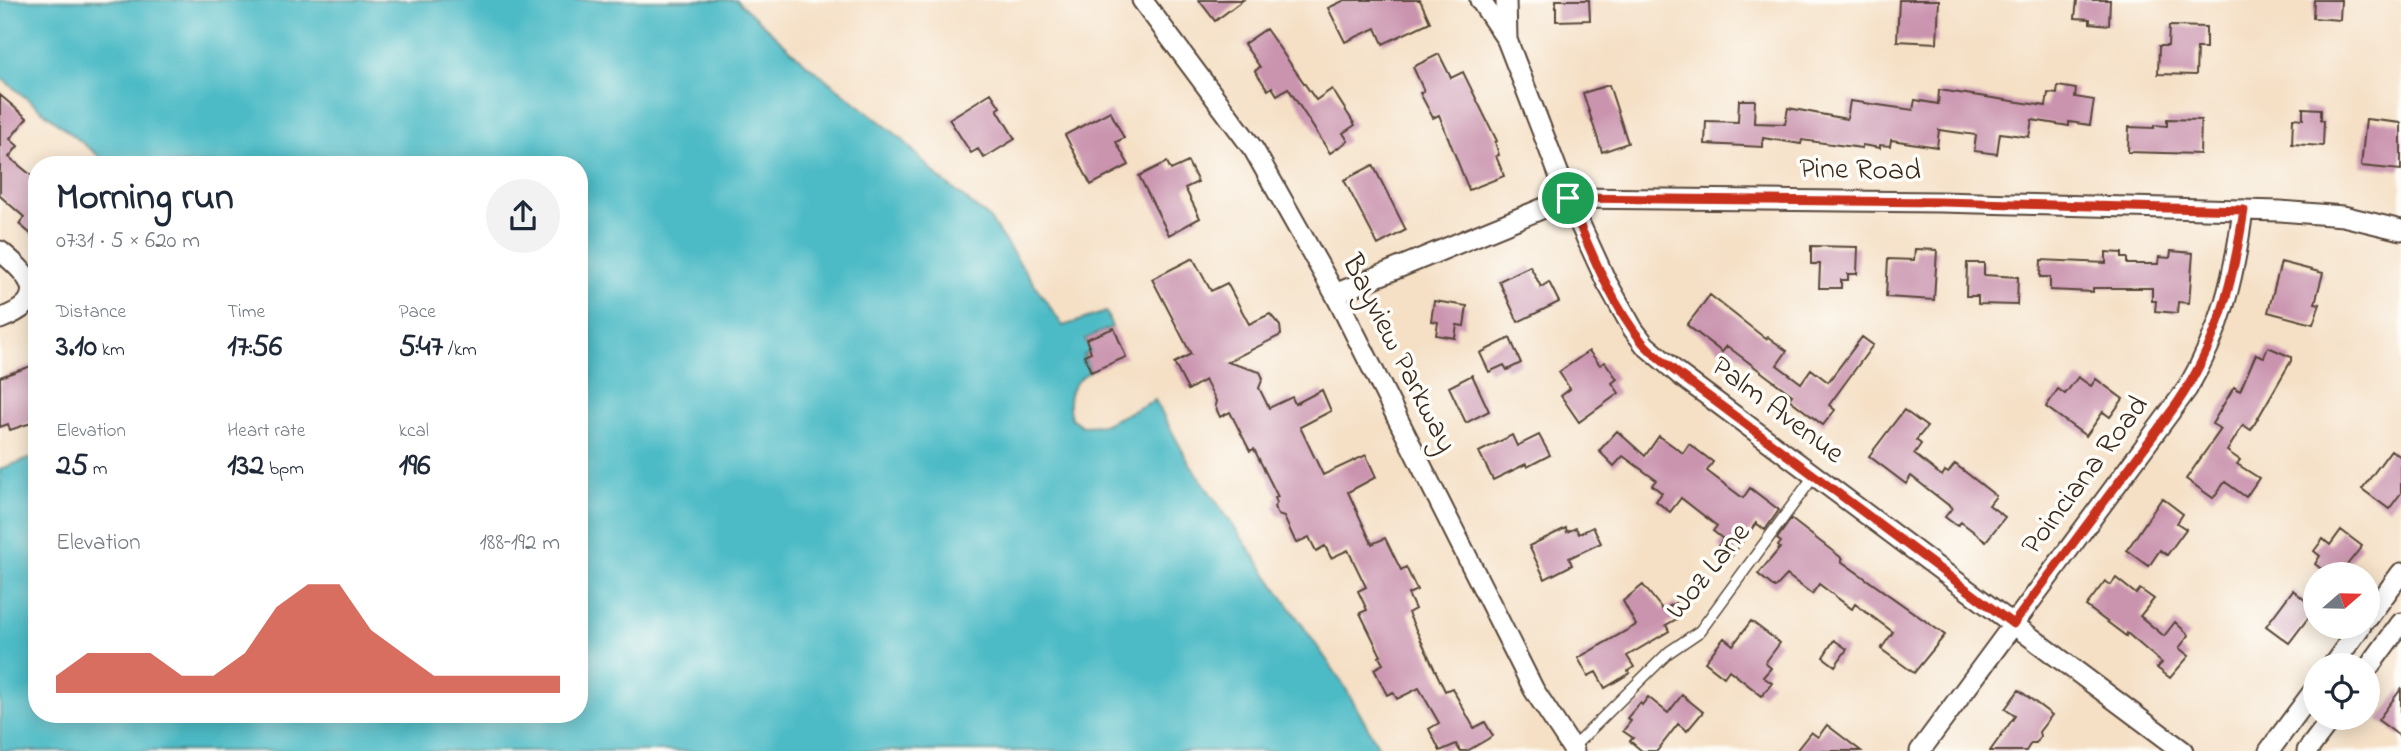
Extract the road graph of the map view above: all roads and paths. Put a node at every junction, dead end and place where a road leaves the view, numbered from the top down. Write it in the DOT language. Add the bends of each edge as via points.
graph roads {
  1 [pos="1142,0"];
  2 [pos="1480,0"];
  3 [pos="1506,0"];
  4 [pos="1507,40"];
  5 [pos="1568,198"];
  6 [pos="2244,210"];
  7 [pos="2401,230"];
  8 [pos="0,251"];
  9 [pos="28,278"];
  10 [pos="1335,294"];
  11 [pos="28,301"];
  12 [pos="0,319"];
  13 [pos="1814,476"];
  14 [pos="2401,573"];
  15 [pos="2380,602"];
  16 [pos="2401,623"];
  17 [pos="2013,624"];
  18 [pos="2379,653"];
  19 [pos="2303,705"];
  20 [pos="2323,730"];
  21 [pos="1573,750"];
  22 [pos="1920,751"];
  23 [pos="2183,751"];
  24 [pos="2269,751"];
  25 [pos="2307,751"];
  1 -- 10 [label="street, Bayview Parkway" via="1254,150"];
  2 -- 4 [label="street, Palm Avenue"];
  3 -- 4 [label="street"];
  4 -- 5 [label="street, Palm Avenue"];
  5 -- 6 [label="street, Pine Road"];
  5 -- 10 [label="street, Pine Road"];
  5 -- 13 [label="street, Palm Avenue" via="1606,281 1645,345"];
  6 -- 7 [label="street, Pine Road" via="2343,216"];
  6 -- 17 [label="street, Poinciana Road" via="2221,319 2200,366"];
  8 -- 9 [label="street"];
  10 -- 21 [label="street, Bayview Parkway" via="1534,690"];
  11 -- 12 [label="street" via="21,311"];
  13 -- 17 [label="street, Palm Avenue"];
  13 -- 21 [label="lane, Woz Lane" via="1700,631 1669,652"];
  14 -- 15 [label="street"];
  16 -- 18 [label="street"];
  17 -- 22 [label="street, Poinciana Road"];
  17 -- 23 [label="street, Palm Avenue"];
  19 -- 24 [label="street"];
  20 -- 25 [label="street"];
}
